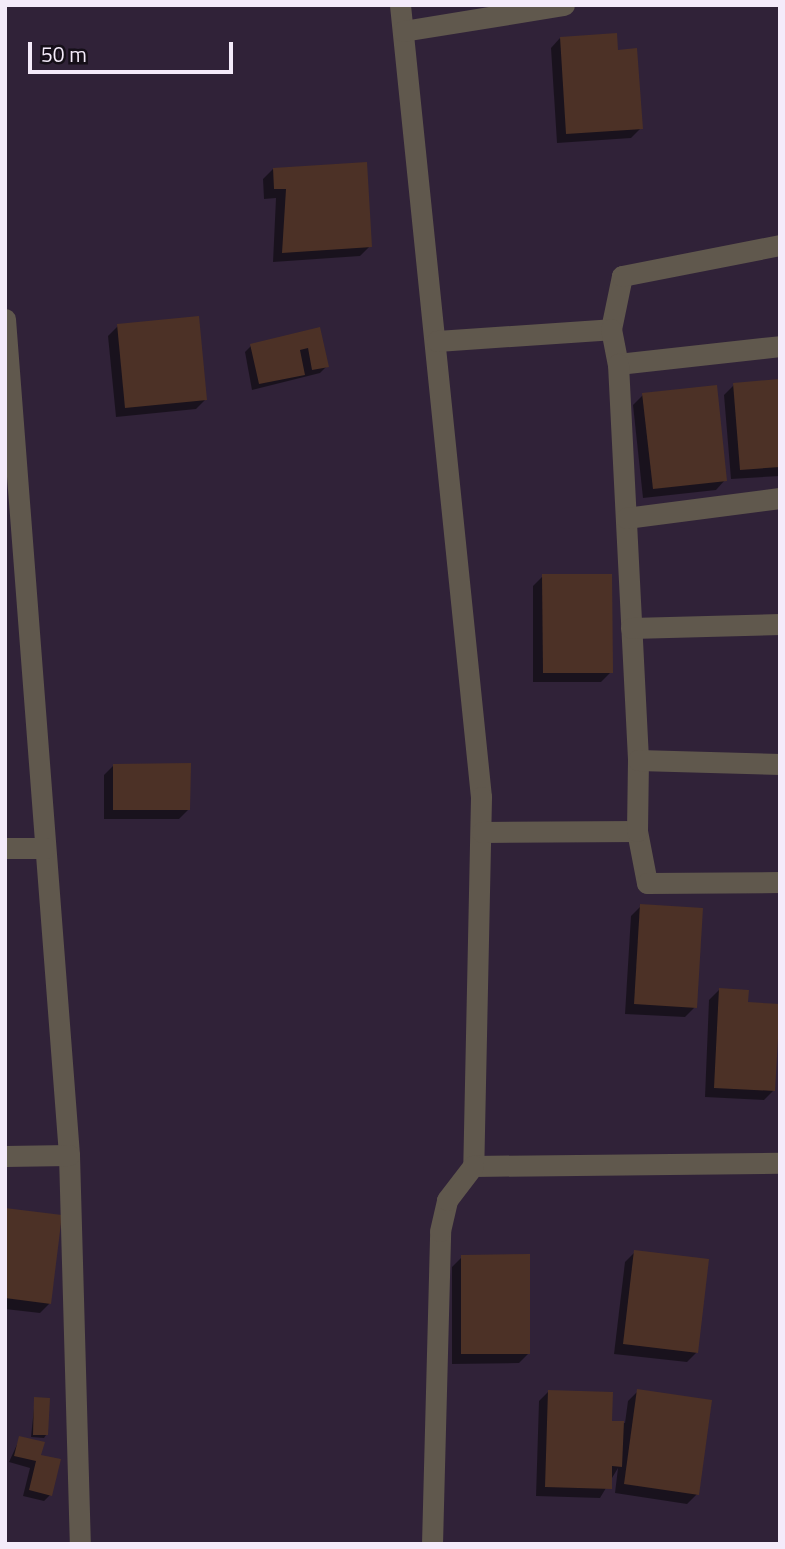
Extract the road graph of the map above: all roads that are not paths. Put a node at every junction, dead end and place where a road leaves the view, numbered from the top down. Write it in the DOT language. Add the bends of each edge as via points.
graph roads {
  1 [pos="400,5"];
  2 [pos="564,5"];
  3 [pos="403,32"];
  4 [pos="780,245"];
  5 [pos="5,319"];
  6 [pos="611,329"];
  7 [pos="437,341"];
  8 [pos="780,346"];
  9 [pos="618,364"];
  10 [pos="9,414"];
  11 [pos="780,498"];
  12 [pos="626,518"];
  13 [pos="780,624"];
  14 [pos="631,628"];
  15 [pos="638,760"];
  16 [pos="780,764"];
  17 [pos="637,831"];
  18 [pos="482,832"];
  19 [pos="5,848"];
  20 [pos="45,848"];
  21 [pos="780,882"];
  22 [pos="69,1155"];
  23 [pos="5,1156"];
  24 [pos="780,1163"];
  25 [pos="473,1167"];
  26 [pos="80,1544"];
  27 [pos="432,1544"];
  1 -- 3 [label="street"];
  2 -- 3 [label="street"];
  3 -- 7 [label="street"];
  4 -- 6 [label="street" via="622,275"];
  5 -- 10 [label="street"];
  6 -- 7 [label="street"];
  6 -- 9 [label="street"];
  7 -- 18 [label="street"];
  8 -- 9 [label="street"];
  9 -- 12 [label="street"];
  10 -- 20 [label="street"];
  11 -- 12 [label="street"];
  12 -- 14 [label="street"];
  13 -- 14 [label="street"];
  14 -- 15 [label="street"];
  15 -- 16 [label="street"];
  15 -- 17 [label="street"];
  17 -- 18 [label="street"];
  17 -- 21 [label="street" via="647,883"];
  18 -- 25 [label="street"];
  19 -- 20 [label="street"];
  20 -- 22 [label="street"];
  22 -- 23 [label="street"];
  22 -- 26 [label="street"];
  24 -- 25 [label="street"];
  25 -- 27 [label="street" via="447,1200 440,1231"];
}
